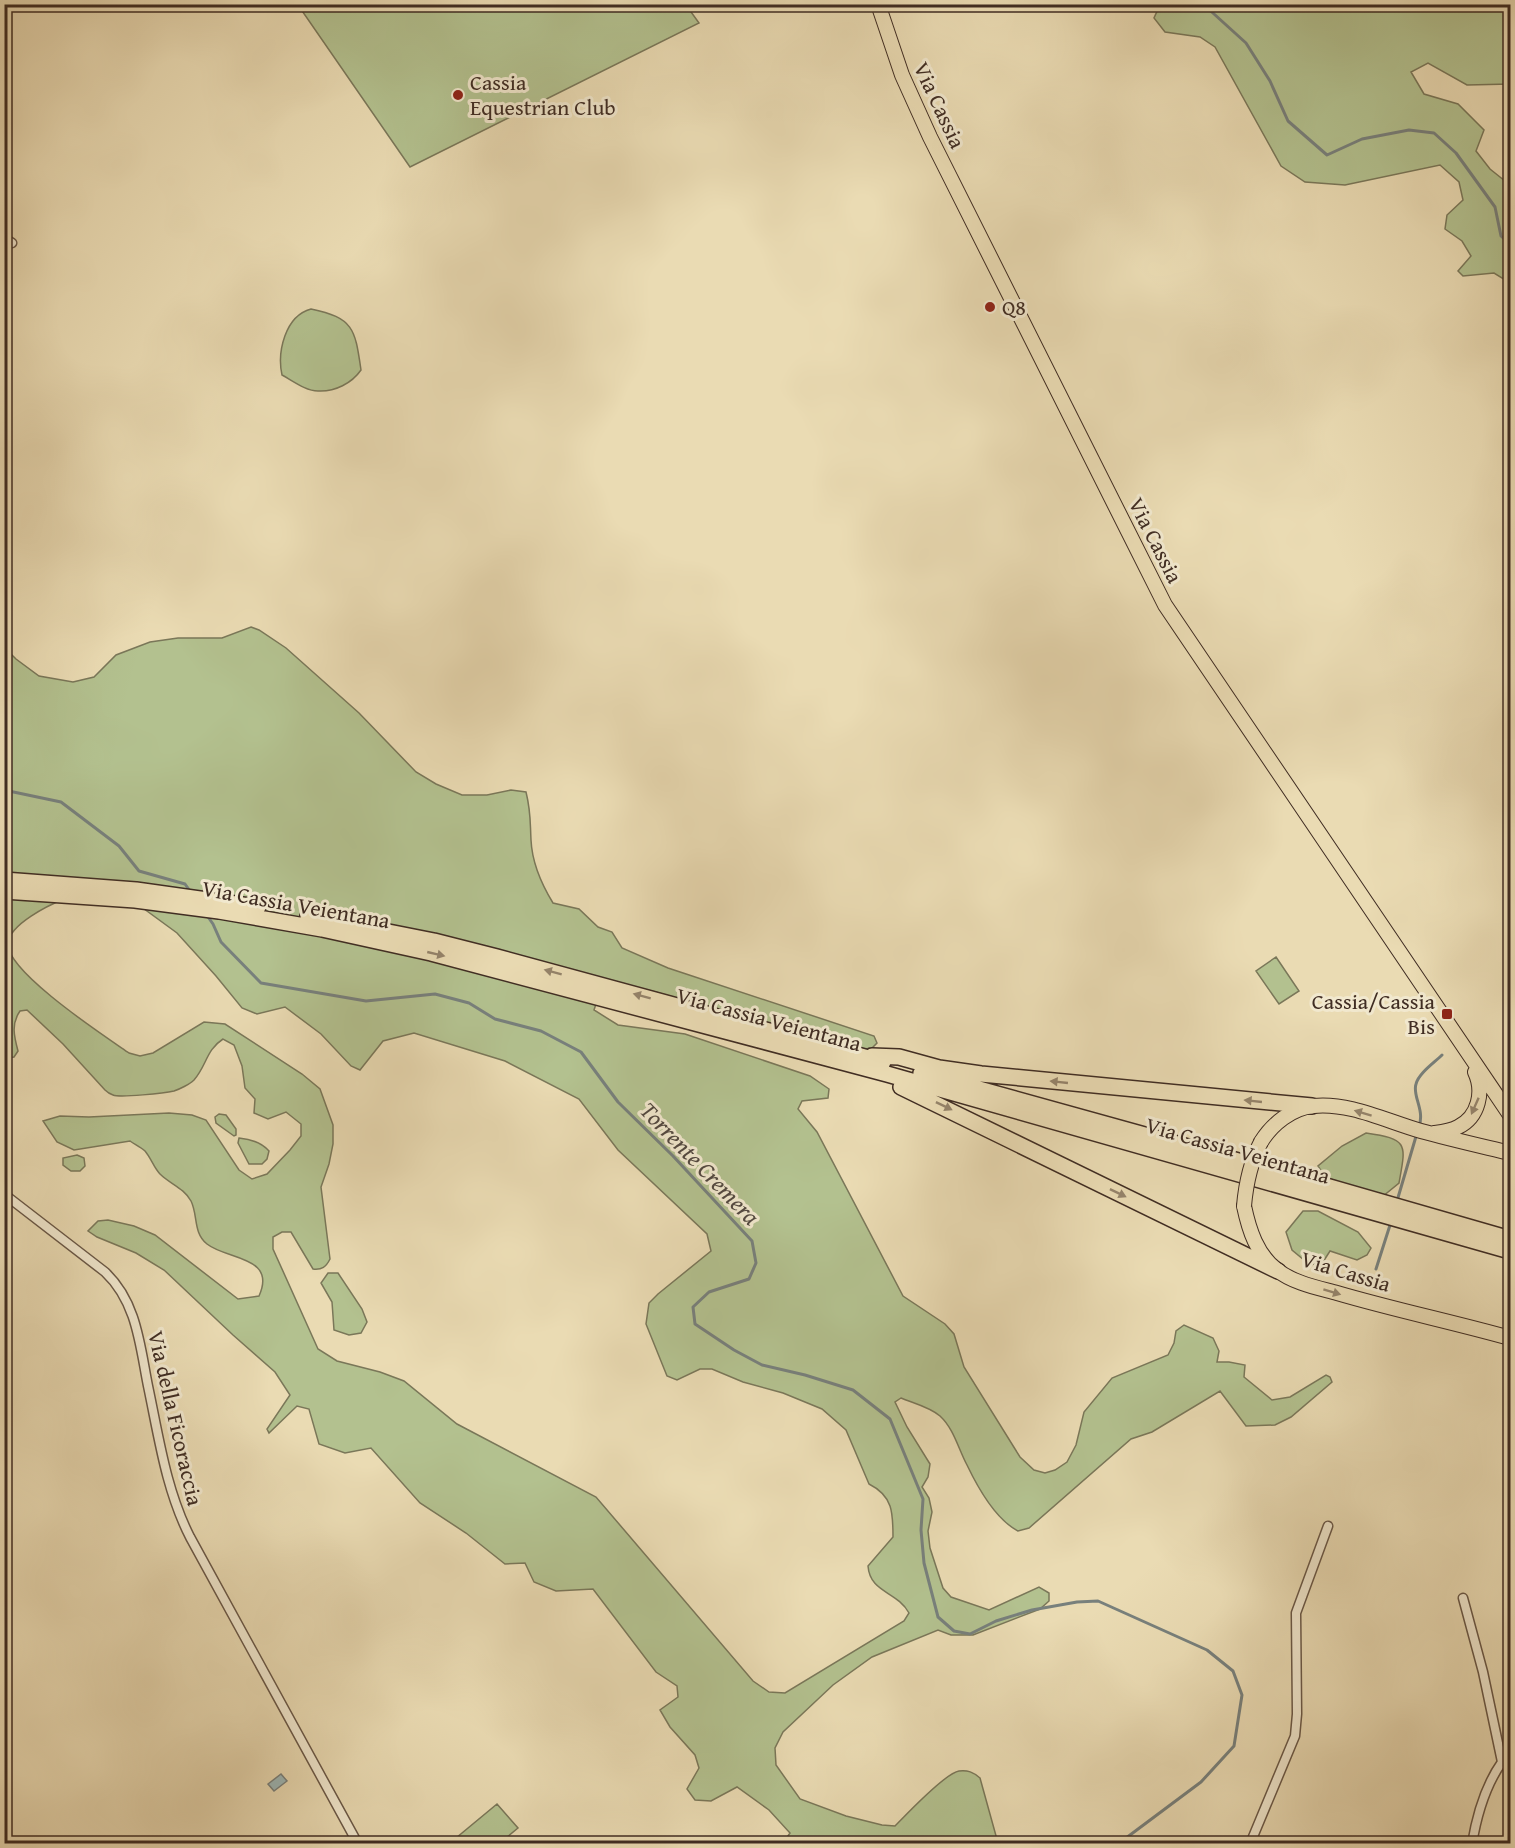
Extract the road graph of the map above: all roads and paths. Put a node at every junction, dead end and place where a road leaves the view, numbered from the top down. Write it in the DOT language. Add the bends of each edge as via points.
graph roads {
  1 [pos="878,4"];
  2 [pos="4,880"];
  3 [pos="4,891"];
  4 [pos="608,993"];
  5 [pos="1468,1053"];
  6 [pos="812,1054"];
  7 [pos="860,1056"];
  8 [pos="1312,1106"];
  9 [pos="1510,1114"];
  10 [pos="1422,1131"];
  11 [pos="1510,1154"];
  12 [pos="4,1194"];
  13 [pos="1379,1208"];
  14 [pos="1400,1214"];
  15 [pos="1510,1239"];
  16 [pos="1510,1251"];
  17 [pos="1278,1271"];
  18 [pos="1510,1338"];
  19 [pos="1328,1526"];
  20 [pos="1463,1598"];
  21 [pos="1506,1761"];
  22 [pos="358,1844"];
  23 [pos="1250,1844"];
  24 [pos="1472,1844"];
  1 -- 5 [label="main road, Via Cassia" via="902,75 930,137 1165,605"];
  4 -- 2 [label="highway, Via Cassia Veientana, one-way" via="434,941 305,915 148,891"];
  3 -- 4 [label="highway, Via Cassia Veientana, one-way" via="135,900 219,911 322,929"];
  4 -- 6 [label="highway, Via Cassia Veientana"];
  7 -- 4 [label="highway, Via Cassia Veientana, one-way"];
  5 -- 9 [label="main road, Via Cassia"];
  5 -- 10 [label="main road, Via Cassia, one-way" via="1480,1089 1474,1112 1458,1127"];
  6 -- 13 [label="highway, Via Cassia Veientana" via="1257,1178"];
  6 -- 17 [label="highway, one-way" via="849,1071 917,1093"];
  8 -- 7 [label="highway, one-way" via="981,1074 899,1057"];
  7 -- 13 [label="highway, Via Cassia Veientana" via="1260,1167"];
  10 -- 8 [label="main road, Via Cassia, one-way" via="1350,1109"];
  8 -- 17 [label="main road, Via Cassia, bridge" via="1284,1118 1269,1131 1253,1158 1245,1186 1244,1206 1254,1241"];
  10 -- 11 [label="main road, Via Cassia"];
  12 -- 22 [label="street, Via della Ficoraccia" via="105,1272 126,1298 136,1325 176,1508"];
  13 -- 14 [label="highway, Via Cassia Veientana"];
  14 -- 15 [label="highway, Via Cassia Veientana"];
  14 -- 16 [label="highway, Via Cassia Veientana"];
  17 -- 18 [label="main road, Via Cassia, one-way" via="1325,1290"];
  19 -- 23 [label="street" via="1296,1613 1294,1736"];
  20 -- 21 [label="street"];
  21 -- 24 [label="street" via="1490,1779"];
}
